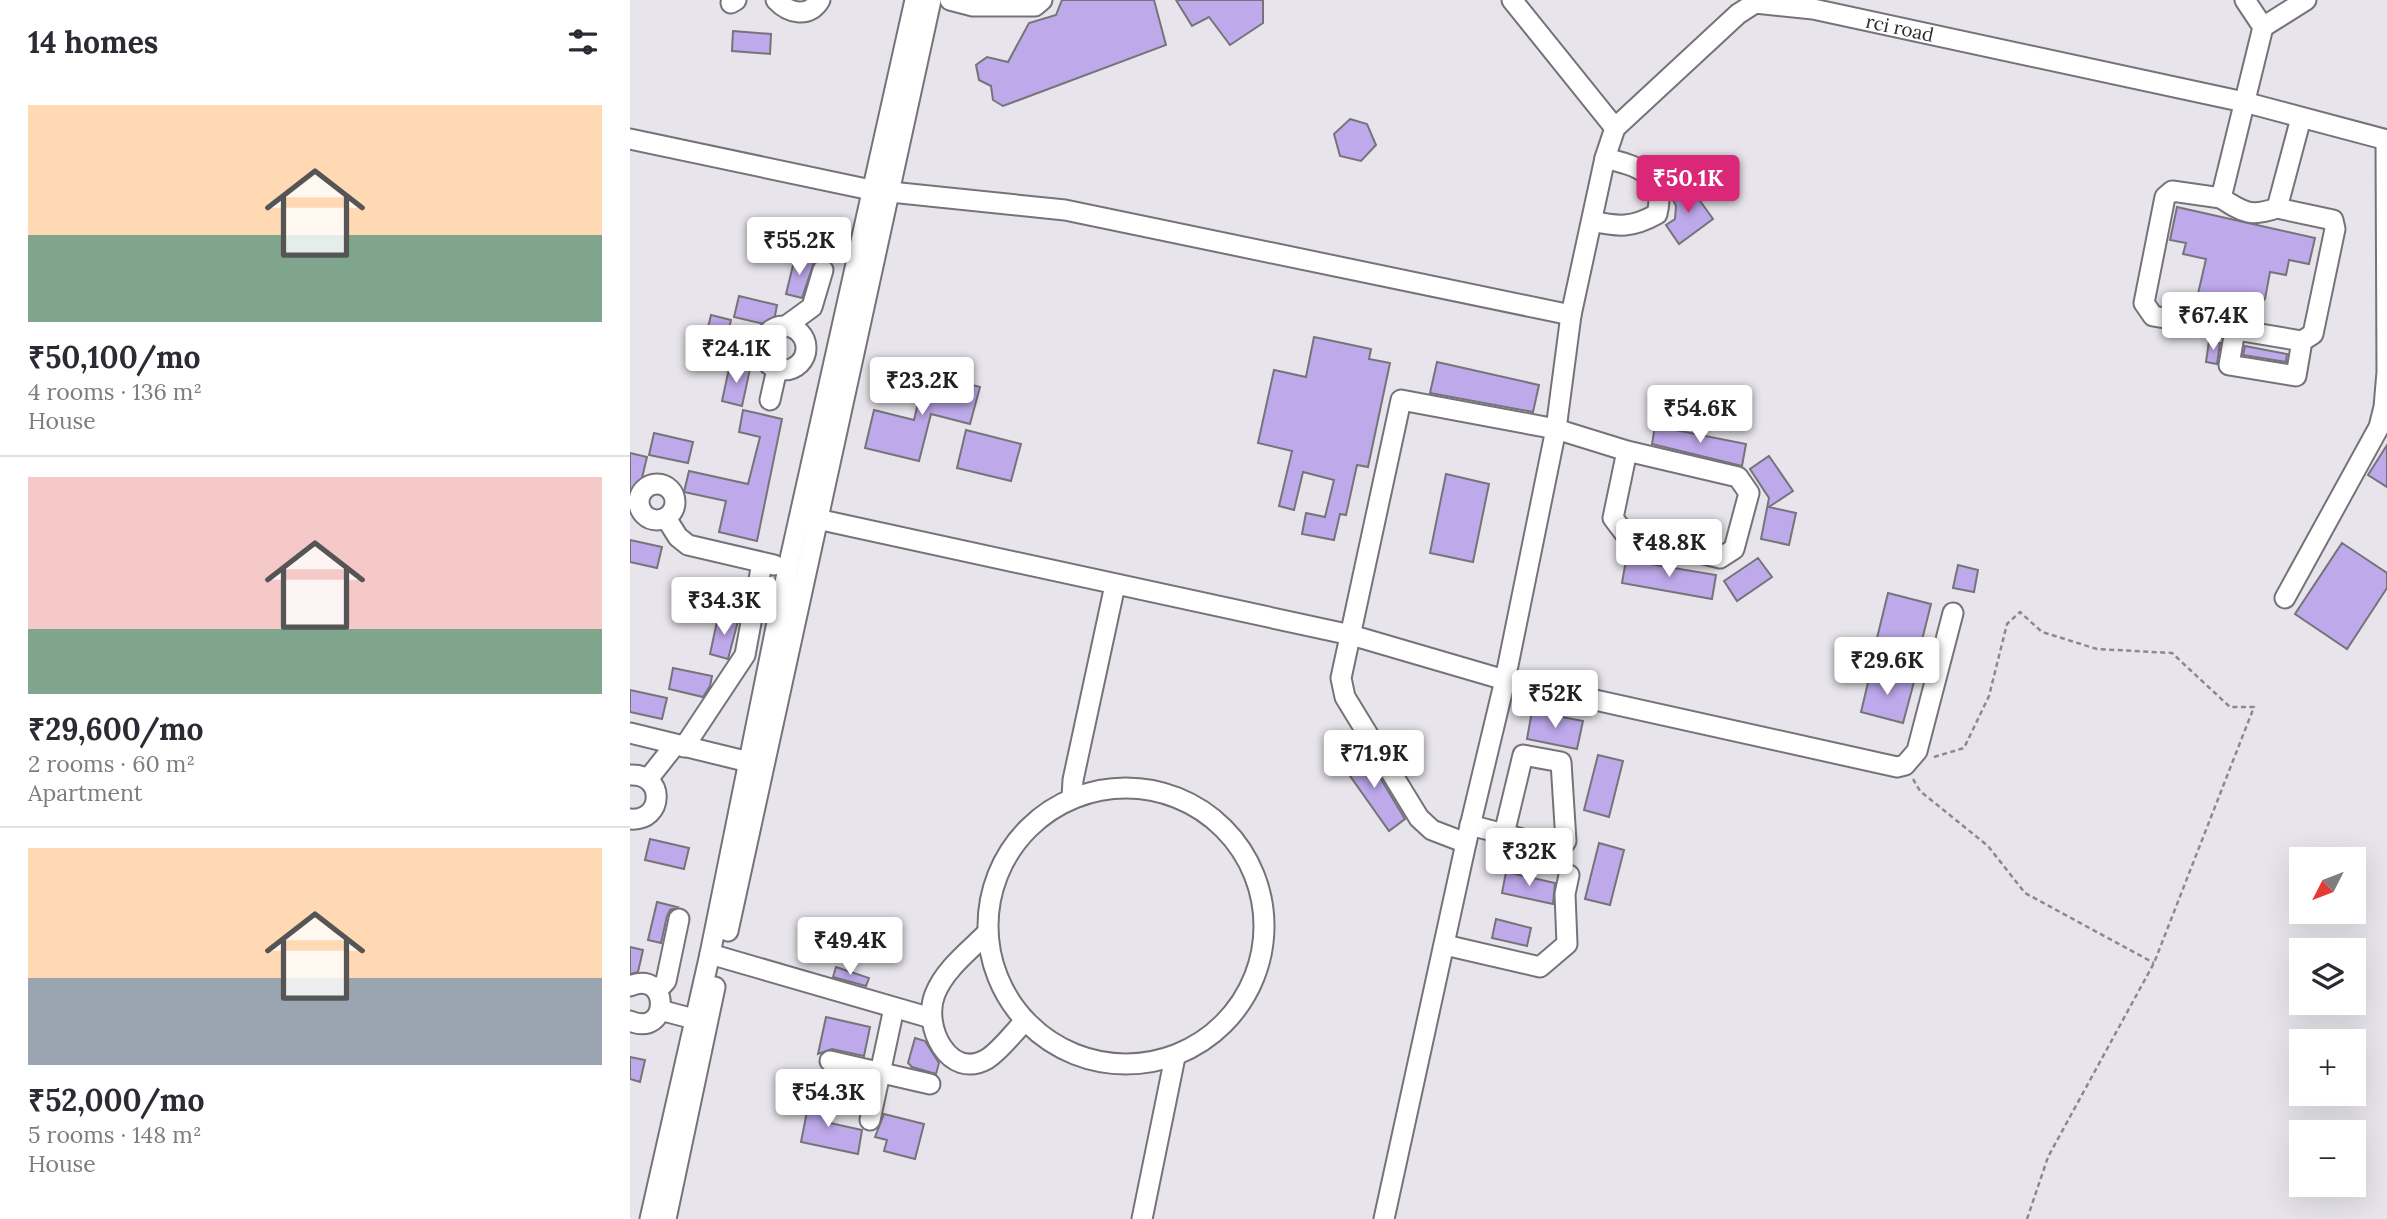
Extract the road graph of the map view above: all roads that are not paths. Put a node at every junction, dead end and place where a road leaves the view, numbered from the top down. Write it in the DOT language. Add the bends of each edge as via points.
graph roads {
  1 [pos="776,0"];
  2 [pos="820,0"];
  3 [pos="915,0"];
  4 [pos="931,0"];
  5 [pos="950,0"];
  6 [pos="1042,0"];
  7 [pos="1512,0"];
  8 [pos="2245,0"];
  9 [pos="2306,0"];
  10 [pos="2263,27"];
  11 [pos="2244,102"];
  12 [pos="2301,118"];
  13 [pos="1615,128"];
  14 [pos="630,139"];
  15 [pos="2386,140"];
  16 [pos="1605,159"];
  17 [pos="880,191"];
  18 [pos="2221,198"];
  19 [pos="2277,208"];
  20 [pos="1592,221"];
  21 [pos="823,270"];
  22 [pos="1571,315"];
  23 [pos="786,326"];
  24 [pos="2235,330"];
  25 [pos="740,338"];
  26 [pos="2302,341"];
  27 [pos="762,342"];
  28 [pos="805,355"];
  29 [pos="834,362"];
  30 [pos="777,369"];
  31 [pos="770,400"];
  32 [pos="1556,429"];
  33 [pos="1628,451"];
  34 [pos="666,518"];
  35 [pos="808,520"];
  36 [pos="762,563"];
  37 [pos="788,568"];
  38 [pos="1115,585"];
  39 [pos="2285,598"];
  40 [pos="1953,613"];
  41 [pos="1351,635"];
  42 [pos="1871,657"];
  43 [pos="1936,676"];
  44 [pos="1505,680"];
  45 [pos="630,733"];
  46 [pos="680,746"];
  47 [pos="749,762"];
  48 [pos="639,777"];
  49 [pos="1072,798"];
  50 [pos="630,819"];
  51 [pos="1468,834"];
  52 [pos="1504,834"];
  53 [pos="1569,875"];
  54 [pos="679,919"];
  55 [pos="987,933"];
  56 [pos="1444,945"];
  57 [pos="716,955"];
  58 [pos="630,986"];
  59 [pos="659,1000"];
  60 [pos="894,1008"];
  61 [pos="931,1017"];
  62 [pos="694,1019"];
  63 [pos="1025,1021"];
  64 [pos="631,1025"];
  65 [pos="1175,1057"];
  66 [pos="830,1061"];
  67 [pos="880,1072"];
  68 [pos="930,1084"];
  69 [pos="870,1120"];
  70 [pos="650,1219"];
  71 [pos="666,1219"];
  72 [pos="1142,1219"];
  73 [pos="1384,1219"];
  1 -- 2 [label="street" via="795,12 806,12"];
  3 -- 17 [label="street"];
  4 -- 17 [label="street"];
  5 -- 6 [label="street" via="973,6 1035,6"];
  7 -- 13 [label="street"];
  8 -- 10 [label="street"];
  9 -- 10 [label="street"];
  10 -- 11 [label="street"];
  11 -- 12 [label="street, rci road"];
  11 -- 13 [label="street, rci road" via="1814,9 1755,3"];
  11 -- 18 [label="street"];
  12 -- 15 [label="street, rci road"];
  12 -- 19 [label="street"];
  13 -- 16 [label="street"];
  14 -- 17 [label="street"];
  15 -- 39 [label="street" via="2384,407 2379,428"];
  16 -- 20 [label="street"];
  16 -- 20 [label="street" via="1634,165 1653,180 1661,199 1657,214 1642,223 1619,227"];
  17 -- 22 [label="street" via="1065,211"];
  17 -- 29 [label="street"];
  17 -- 35 [label="street"];
  18 -- 19 [label="street" via="2239,210 2259,214"];
  18 -- 24 [label="street" via="2172,191 2165,197 2144,303 2153,316"];
  19 -- 26 [label="street" via="2333,220 2335,229 2313,334"];
  20 -- 22 [label="street"];
  21 -- 23 [label="street" via="812,307"];
  22 -- 32 [label="street"];
  23 -- 27 [label="street" via="771,329"];
  23 -- 28 [label="street" via="803,337"];
  24 -- 26 [label="street"];
  24 -- 26 [label="street" via="2229,365 2296,376"];
  25 -- 27 [label="street"];
  27 -- 30 [label="street" via="763,357"];
  28 -- 29 [label="street"];
  28 -- 30 [label="street" via="795,368"];
  29 -- 35 [label="street"];
  30 -- 31 [label="street"];
  32 -- 33 [label="street"];
  32 -- 41 [label="street" via="1401,400"];
  32 -- 44 [label="street"];
  33 -- 33 [label="street" via="1738,477 1749,493 1734,549 1720,558 1626,535 1613,518"];
  34 -- 36 [label="street" via="688,545"];
  35 -- 37 [label="street"];
  35 -- 38 [label="street"];
  35 -- 57 [label="street"];
  36 -- 37 [label="street"];
  36 -- 46 [label="street" via="745,655"];
  37 -- 47 [label="street"];
  38 -- 41 [label="street"];
  38 -- 49 [label="street"];
  40 -- 43 [label="street"];
  41 -- 44 [label="street"];
  41 -- 51 [label="street" via="1341,678 1345,698 1419,818 1432,830"];
  42 -- 43 [label="street"];
  43 -- 44 [label="street" via="1917,751 1905,765 1886,766"];
  44 -- 51 [label="street"];
  45 -- 46 [label="street"];
  46 -- 47 [label="street"];
  46 -- 48 [label="street"];
  47 -- 57 [label="street"];
  48 -- 50 [label="street" via="656,792 654,807 643,818"];
  49 -- 55 [label="street" via="1032,824 1015,842 1002,863 991,897"];
  49 -- 65 [label="street" via="1126,788 1179,799 1225,830 1255,876 1264,930 1253,983 1221,1028"];
  51 -- 52 [label="street"];
  51 -- 56 [label="street"];
  52 -- 52 [label="street" via="1523,755 1561,762 1566,841 1560,849"];
  53 -- 56 [label="street" via="1567,944 1539,967"];
  54 -- 59 [label="street"];
  55 -- 61 [label="street" via="939,985"];
  55 -- 63 [label="street" via="1002,989"];
  56 -- 73 [label="street"];
  57 -- 60 [label="street"];
  57 -- 62 [label="street"];
  57 -- 71 [label="street"];
  58 -- 59 [label="street" via="646,984"];
  59 -- 62 [label="street"];
  59 -- 64 [label="street" via="657,1016 645,1024"];
  60 -- 61 [label="street"];
  60 -- 67 [label="street"];
  61 -- 63 [label="street" via="934,1035 944,1049 958,1062 972,1063 985,1060"];
  62 -- 70 [label="street"];
  63 -- 65 [label="street" via="1057,1046 1094,1062 1135,1065"];
  65 -- 72 [label="street"];
  66 -- 67 [label="street"];
  67 -- 68 [label="street"];
  67 -- 69 [label="street"];
}
